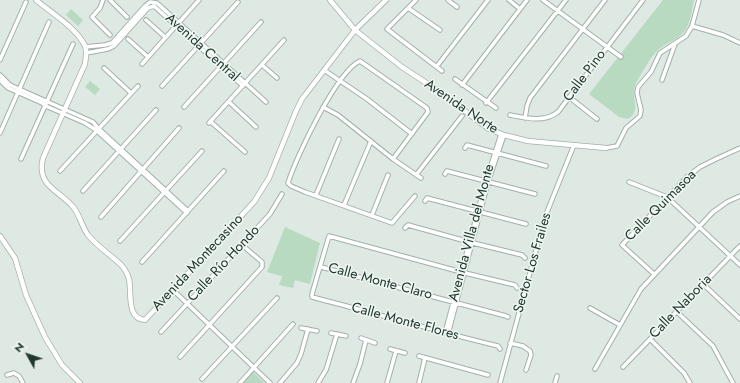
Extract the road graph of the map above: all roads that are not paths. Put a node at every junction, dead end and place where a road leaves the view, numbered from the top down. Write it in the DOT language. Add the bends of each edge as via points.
graph roads {
  1 [pos="36,0"];
  2 [pos="103,0"];
  3 [pos="110,0"];
  4 [pos="199,0"];
  5 [pos="330,0"];
  6 [pos="386,0"];
  7 [pos="416,0"];
  8 [pos="448,0"];
  9 [pos="488,0"];
  10 [pos="509,0"];
  11 [pos="527,0"];
  12 [pos="543,0"];
  13 [pos="566,0"];
  14 [pos="605,0"];
  15 [pos="643,0"];
  16 [pos="699,0"];
  17 [pos="26,2"];
  18 [pos="238,2"];
  19 [pos="153,3"];
  20 [pos="457,7"];
  21 [pos="408,8"];
  22 [pos="520,9"];
  23 [pos="558,10"];
  24 [pos="127,17"];
  25 [pos="146,20"];
  26 [pos="50,22"];
  27 [pos="260,22"];
  28 [pos="178,24"];
  29 [pos="692,26"];
  30 [pos="583,29"];
  31 [pos="355,30"];
  32 [pos="440,30"];
  33 [pos="124,33"];
  34 [pos="110,35"];
  35 [pos="165,37"];
  36 [pos="128,39"];
  37 [pos="284,40"];
  38 [pos="740,43"];
  39 [pos="72,44"];
  40 [pos="200,44"];
  41 [pos="675,44"];
  42 [pos="85,47"];
  43 [pos="607,48"];
  44 [pos="86,53"];
  45 [pos="148,57"];
  46 [pos="620,57"];
  47 [pos="0,60"];
  48 [pos="142,64"];
  49 [pos="222,64"];
  50 [pos="262,65"];
  51 [pos="437,66"];
  52 [pos="104,68"];
  53 [pos="324,70"];
  54 [pos="442,70"];
  55 [pos="0,75"];
  56 [pos="277,78"];
  57 [pos="455,79"];
  58 [pos="0,80"];
  59 [pos="662,80"];
  60 [pos="340,81"];
  61 [pos="244,84"];
  62 [pos="462,84"];
  63 [pos="138,86"];
  64 [pos="162,86"];
  65 [pos="19,91"];
  66 [pos="131,93"];
  67 [pos="569,97"];
  68 [pos="229,102"];
  69 [pos="266,102"];
  70 [pos="486,102"];
  71 [pos="46,103"];
  72 [pos="184,107"];
  73 [pos="323,107"];
  74 [pos="496,108"];
  75 [pos="156,110"];
  76 [pos="64,111"];
  77 [pos="510,115"];
  78 [pos="462,116"];
  79 [pos="525,118"];
  80 [pos="597,119"];
  81 [pos="256,127"];
  82 [pos="179,128"];
  83 [pos="97,129"];
  84 [pos="0,133"];
  85 [pos="412,134"];
  86 [pos="502,135"];
  87 [pos="339,139"];
  88 [pos="371,142"];
  89 [pos="574,145"];
  90 [pos="466,148"];
  91 [pos="606,148"];
  92 [pos="740,148"];
  93 [pos="120,150"];
  94 [pos="202,151"];
  95 [pos="245,152"];
  96 [pos="496,153"];
  97 [pos="21,160"];
  98 [pos="393,160"];
  99 [pos="546,166"];
  100 [pos="60,171"];
  101 [pos="142,171"];
  102 [pos="224,171"];
  103 [pos="445,174"];
  104 [pos="388,175"];
  105 [pos="416,175"];
  106 [pos="420,178"];
  107 [pos="487,182"];
  108 [pos="629,182"];
  109 [pos="83,191"];
  110 [pos="165,191"];
  111 [pos="282,194"];
  112 [pos="535,194"];
  113 [pos="316,195"];
  114 [pos="415,196"];
  115 [pos="740,196"];
  116 [pos="667,197"];
  117 [pos="425,201"];
  118 [pos="344,205"];
  119 [pos="188,212"];
  120 [pos="479,212"];
  121 [pos="372,215"];
  122 [pos="101,217"];
  123 [pos="526,224"];
  124 [pos="698,226"];
  125 [pos="405,228"];
  126 [pos="0,236"];
  127 [pos="120,241"];
  128 [pos="471,243"];
  129 [pos="242,245"];
  130 [pos="740,246"];
  131 [pos="730,256"];
  132 [pos="525,258"];
  133 [pos="142,262"];
  134 [pos="740,265"];
  135 [pos="321,267"];
  136 [pos="463,272"];
  137 [pos="654,274"];
  138 [pos="703,284"];
  139 [pos="517,288"];
  140 [pos="173,290"];
  141 [pos="276,298"];
  142 [pos="188,303"];
  143 [pos="455,303"];
  144 [pos="590,308"];
  145 [pos="677,312"];
  146 [pos="508,318"];
  147 [pos="740,319"];
  148 [pos="293,324"];
  149 [pos="210,325"];
  150 [pos="620,325"];
  151 [pos="301,328"];
  152 [pos="308,329"];
  153 [pos="317,331"];
  154 [pos="161,332"];
  155 [pos="331,333"];
  156 [pos="337,334"];
  157 [pos="447,334"];
  158 [pos="346,336"];
  159 [pos="361,338"];
  160 [pos="650,339"];
  161 [pos="366,340"];
  162 [pos="375,343"];
  163 [pos="510,343"];
  164 [pos="232,346"];
  165 [pos="390,349"];
  166 [pos="500,349"];
  167 [pos="396,351"];
  168 [pos="405,353"];
  169 [pos="419,356"];
  170 [pos="180,357"];
  171 [pos="425,358"];
  172 [pos="623,367"];
  173 [pos="254,368"];
  174 [pos="596,369"];
  175 [pos="526,370"];
  176 [pos="7,375"];
  177 [pos="488,375"];
  178 [pos="557,376"];
  179 [pos="202,379"];
  180 [pos="23,383"];
  181 [pos="80,383"];
  182 [pos="240,383"];
  183 [pos="270,383"];
  184 [pos="280,383"];
  185 [pos="318,383"];
  186 [pos="353,383"];
  187 [pos="387,383"];
  188 [pos="418,383"];
  189 [pos="500,383"];
  190 [pos="555,383"];
  191 [pos="690,383"];
  192 [pos="733,383"];
  1 -- 42 [label="street, Avenida Montecasino" via="81,38"];
  2 -- 34 [label="street" via="92,17"];
  3 -- 24 [label="street"];
  4 -- 28 [label="street"];
  5 -- 31 [label="street, Avenida Norte"];
  6 -- 31 [label="street, Avenida Montecasino"];
  7 -- 21 [label="street"];
  8 -- 20 [label="street"];
  9 -- 51 [label="street"];
  10 -- 22 [label="street"];
  11 -- 22 [label="street"];
  12 -- 23 [label="street"];
  13 -- 23 [label="street"];
  14 -- 30 [label="street"];
  15 -- 43 [label="street, Calle Pino"];
  16 -- 29 [label="street"];
  17 -- 47 [label="street"];
  18 -- 40 [label="street"];
  19 -- 28 [label="street, Avenida Central"];
  19 -- 33 [label="street, Avenida Central"];
  21 -- 32 [label="street"];
  21 -- 51 [label="street" via="387,29"];
  22 -- 62 [label="street"];
  23 -- 30 [label="street"];
  23 -- 70 [label="street"];
  25 -- 35 [label="street"];
  26 -- 65 [label="street"];
  27 -- 49 [label="street"];
  28 -- 35 [label="street"];
  28 -- 40 [label="street, Avenida Central"];
  29 -- 38 [label="street"];
  29 -- 41 [label="street" via="686,36"];
  30 -- 43 [label="street"];
  30 -- 79 [label="street" via="530,98"];
  31 -- 53 [label="street, Avenida Montecasino"];
  31 -- 86 [label="street, Avenida Norte" via="480,123"];
  33 -- 42 [label="street, Avenida Central" via="112,43"];
  33 -- 44 [label="street, Avenida Central" via="114,46"];
  35 -- 45 [label="street"];
  36 -- 45 [label="street"];
  37 -- 50 [label="street"];
  39 -- 71 [label="street"];
  40 -- 49 [label="street, Avenida Central"];
  40 -- 64 [label="street"];
  41 -- 59 [label="street"];
  41 -- 91 [label="street" via="660,53 651,72 638,87 637,93 642,110 640,116 626,128 617,146"];
  42 -- 44 [label="street, Avenida Montecasino"];
  43 -- 46 [label="street"];
  43 -- 67 [label="street, Calle Pino"];
  44 -- 76 [label="street, Avenida Montecasino" via="85,64"];
  45 -- 48 [label="street"];
  49 -- 61 [label="street, Avenida Central"];
  49 -- 72 [label="street"];
  50 -- 56 [label="street"];
  50 -- 61 [label="street"];
  51 -- 54 [label="street"];
  52 -- 66 [label="street"];
  53 -- 60 [label="street"];
  53 -- 140 [label="street, Avenida Montecasino" via="299,104 263,190"];
  55 -- 65 [label="street" via="4,81"];
  57 -- 62 [label="street"];
  58 -- 65 [label="street" via="8,88"];
  60 -- 73 [label="street"];
  60 -- 85 [label="street"];
  60 -- 85 [label="street" via="355,63 360,61 427,107 428,112"];
  61 -- 68 [label="street"];
  61 -- 69 [label="street, Avenida Central"];
  62 -- 70 [label="street"];
  63 -- 66 [label="street"];
  65 -- 71 [label="street"];
  65 -- 84 [label="street"];
  66 -- 83 [label="street"];
  67 -- 79 [label="street, Calle Pino" via="552,116"];
  67 -- 80 [label="street"];
  68 -- 81 [label="street"];
  68 -- 95 [label="street" via="210,122"];
  70 -- 74 [label="street"];
  71 -- 76 [label="street"];
  71 -- 97 [label="street"];
  73 -- 88 [label="street" via="338,115"];
  73 -- 113 [label="street" via="288,183"];
  75 -- 93 [label="street"];
  76 -- 83 [label="street" via="88,119"];
  76 -- 140 [label="street, Avenida Montecasino" via="41,167 46,183 79,214 92,240 125,269 135,317 145,320"];
  77 -- 79 [label="street, Calle Pino"];
  78 -- 105 [label="street"];
  82 -- 101 [label="street"];
  83 -- 93 [label="street"];
  83 -- 100 [label="street"];
  85 -- 98 [label="street"];
  86 -- 89 [label="street, Avenida Norte" via="528,141"];
  86 -- 96 [label="street, Avenida Villa del Monte"];
  87 -- 113 [label="street"];
  88 -- 98 [label="street"];
  88 -- 118 [label="street"];
  89 -- 91 [label="street, Avenida Norte"];
  89 -- 163 [label="street, Sector Los Frailes" via="545,217"];
  90 -- 96 [label="street" via="467,145"];
  92 -- 116 [label="street, Calle Quimasoa" via="700,167"];
  93 -- 101 [label="street"];
  93 -- 109 [label="street"];
  94 -- 110 [label="street"];
  96 -- 99 [label="street"];
  96 -- 107 [label="street, Avenida Villa del Monte"];
  98 -- 105 [label="street"];
  101 -- 110 [label="street"];
  101 -- 122 [label="street"];
  102 -- 119 [label="street"];
  103 -- 107 [label="street" via="447,171"];
  104 -- 121 [label="street"];
  105 -- 106 [label="street"];
  107 -- 112 [label="street"];
  107 -- 120 [label="street, Avenida Villa del Monte"];
  108 -- 116 [label="street"];
  110 -- 119 [label="street"];
  110 -- 127 [label="street"];
  111 -- 129 [label="street, Calle Río Hondo" via="270,214"];
  113 -- 118 [label="street"];
  114 -- 121 [label="street" via="392,223"];
  115 -- 124 [label="street" via="713,212"];
  116 -- 124 [label="street"];
  116 -- 137 [label="street, Calle Quimasoa" via="622,246"];
  117 -- 120 [label="street" via="428,198"];
  118 -- 121 [label="street"];
  119 -- 133 [label="street"];
  120 -- 123 [label="street"];
  120 -- 128 [label="street, Avenida Villa del Monte"];
  124 -- 131 [label="street"];
  124 -- 137 [label="street"];
  125 -- 128 [label="street" via="408,225"];
  126 -- 181 [label="street" via="15,258 26,295 45,337 62,365"];
  128 -- 132 [label="street" via="522,255"];
  128 -- 136 [label="street, Avenida Villa del Monte"];
  129 -- 142 [label="street, Calle Río Hondo"];
  129 -- 149 [label="street" via="262,262 262,267"];
  130 -- 131 [label="street, Calle Naboria"];
  131 -- 134 [label="street"];
  131 -- 138 [label="street, Calle Naboria"];
  135 -- 136 [label="street" via="329,236"];
  135 -- 143 [label="street, Calle Monte Claro"];
  135 -- 157 [label="street, Calle Monte Flores" via="312,298"];
  136 -- 139 [label="street" via="515,285"];
  136 -- 143 [label="street, Avenida Villa del Monte"];
  137 -- 150 [label="street" via="641,289"];
  138 -- 145 [label="street, Calle Naboria"];
  138 -- 147 [label="street"];
  140 -- 142 [label="street"];
  141 -- 164 [label="street"];
  142 -- 149 [label="street"];
  142 -- 154 [label="street, Calle Río Hondo"];
  143 -- 146 [label="street, Calle Monte Claro"];
  143 -- 157 [label="street, Avenida Villa del Monte"];
  144 -- 150 [label="street"];
  145 -- 160 [label="street, Calle Naboria"];
  145 -- 192 [label="street" via="713,346"];
  148 -- 173 [label="street"];
  149 -- 164 [label="street"];
  149 -- 170 [label="street"];
  150 -- 174 [label="street"];
  151 -- 152 [label="street"];
  152 -- 153 [label="street"];
  152 -- 184 [label="street" via="302,354"];
  155 -- 156 [label="street"];
  156 -- 158 [label="street"];
  156 -- 185 [label="street" via="326,370"];
  157 -- 166 [label="street, Calle Monte Flores" via="498,346"];
  159 -- 161 [label="street"];
  160 -- 172 [label="street, Calle Naboria"];
  160 -- 191 [label="street" via="684,373"];
  161 -- 162 [label="street"];
  161 -- 186 [label="street"];
  163 -- 175 [label="street" via="530,350"];
  163 -- 189 [label="street, Sector Los Frailes"];
  164 -- 173 [label="street"];
  164 -- 179 [label="street"];
  165 -- 167 [label="street"];
  167 -- 168 [label="street"];
  167 -- 187 [label="street"];
  169 -- 171 [label="street"];
  171 -- 177 [label="street"];
  171 -- 188 [label="street"];
  173 -- 182 [label="street"];
  173 -- 183 [label="street"];
  176 -- 180 [label="street" via="14,373"];
  178 -- 190 [label="street"];
}
